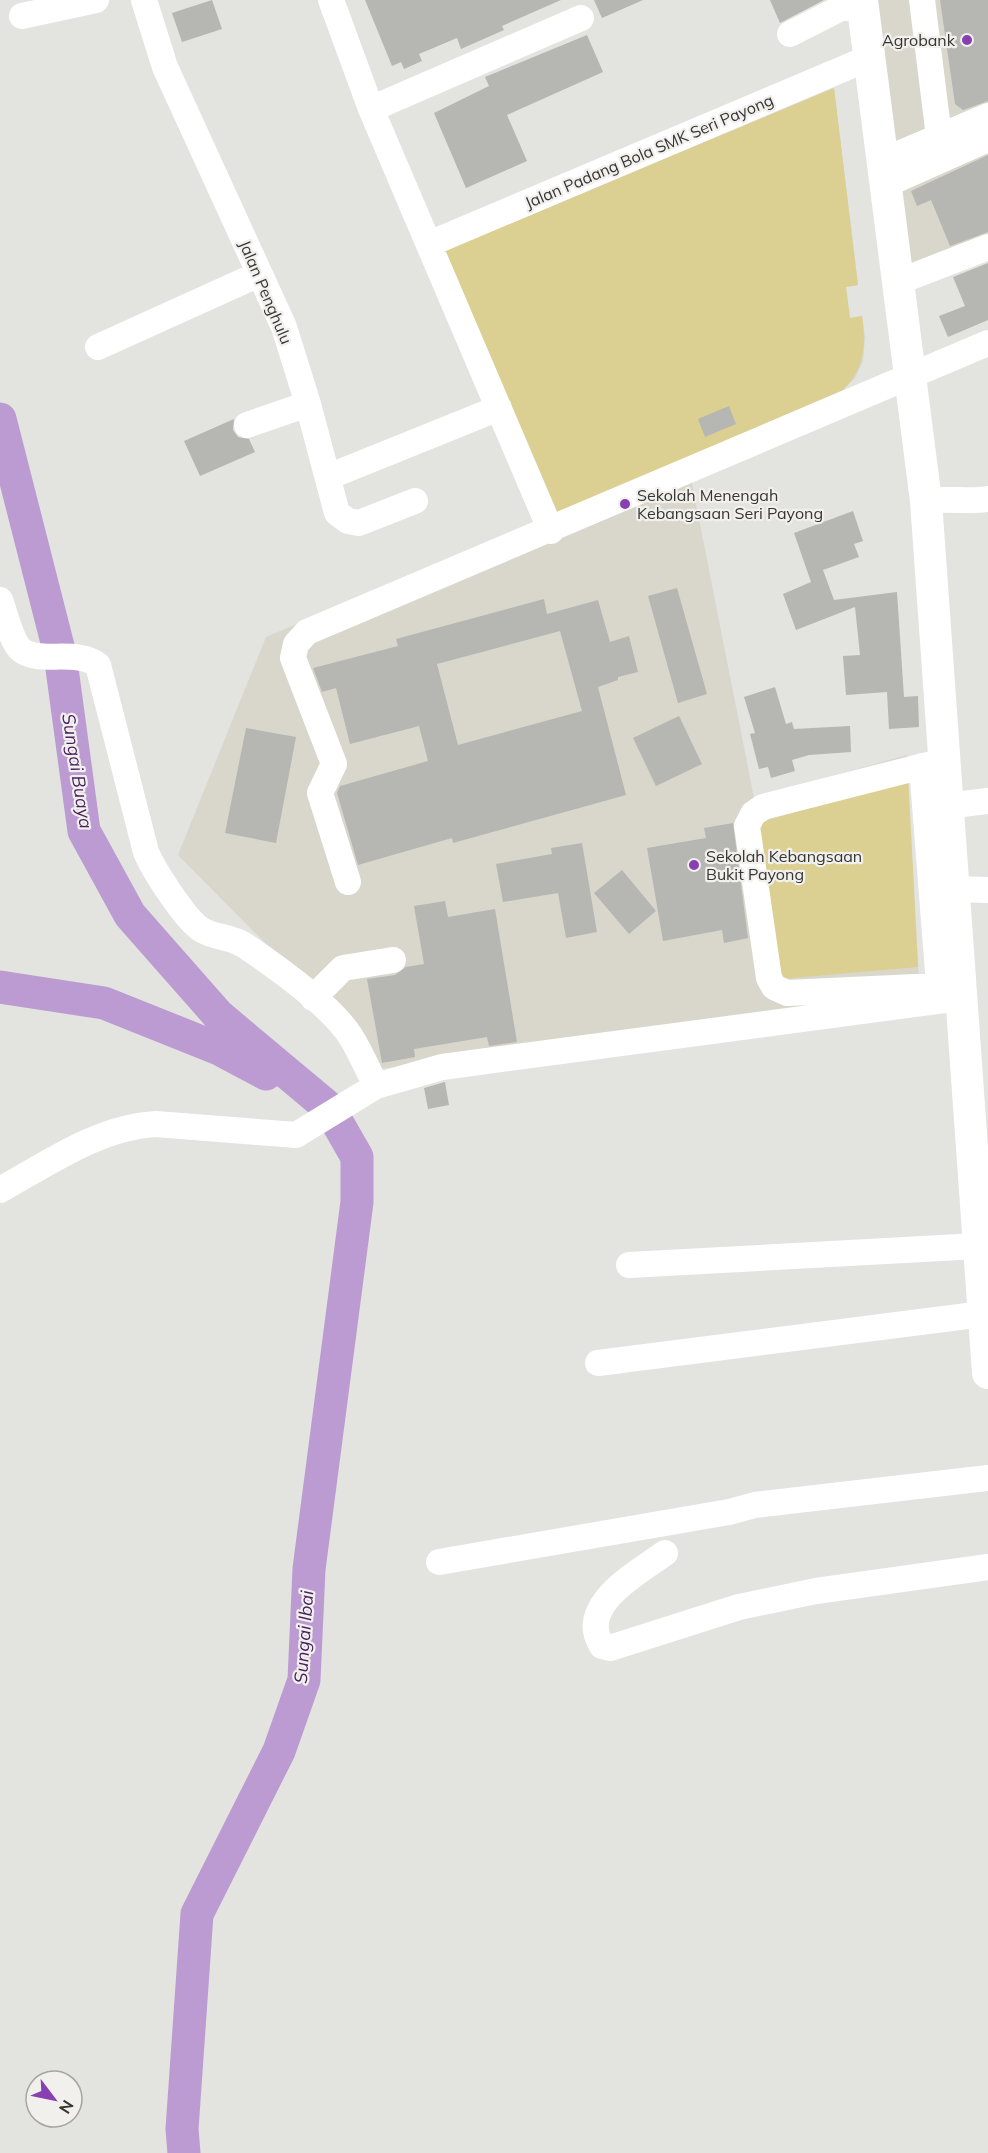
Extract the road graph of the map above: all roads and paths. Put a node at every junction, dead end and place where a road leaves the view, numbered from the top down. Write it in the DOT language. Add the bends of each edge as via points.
graph roads {
  1 [pos="96,0"];
  2 [pos="144,0"];
  3 [pos="332,0"];
  4 [pos="922,0"];
  5 [pos="862,4"];
  6 [pos="22,16"];
  7 [pos="581,18"];
  8 [pos="790,34"];
  9 [pos="869,58"];
  10 [pos="371,109"];
  11 [pos="988,116"];
  12 [pos="939,137"];
  13 [pos="988,140"];
  14 [pos="884,173"];
  15 [pos="429,244"];
  16 [pos="988,247"];
  17 [pos="259,274"];
  18 [pos="898,282"];
  19 [pos="988,343"];
  20 [pos="98,347"];
  21 [pos="910,375"];
  22 [pos="308,404"];
  23 [pos="499,408"];
  24 [pos="247,425"];
  25 [pos="328,477"];
  26 [pos="988,499"];
  27 [pos="415,501"];
  28 [pos="926,501"];
  29 [pos="551,531"];
  30 [pos="0,600"];
  31 [pos="933,763"];
  32 [pos="988,801"];
  33 [pos="946,806"];
  34 [pos="348,882"];
  35 [pos="952,890"];
  36 [pos="988,890"];
  37 [pos="393,960"];
  38 [pos="952,989"];
  39 [pos="313,998"];
  40 [pos="369,1091"];
  41 [pos="0,1190"];
  42 [pos="978,1246"];
  43 [pos="629,1265"];
  44 [pos="983,1314"];
  45 [pos="598,1363"];
  46 [pos="988,1373"];
  47 [pos="988,1478"];
  48 [pos="665,1552"];
  49 [pos="439,1562"];
  50 [pos="988,1567"];
  1 -- 6 [label="street"];
  2 -- 17 [label="street, Jalan Penghulu" via="165,67"];
  3 -- 10 [label="street"];
  4 -- 12 [label="street"];
  5 -- 8 [label="street" via="841,8"];
  5 -- 9 [label="main road"];
  7 -- 10 [label="street"];
  9 -- 14 [label="main road"];
  9 -- 15 [label="street, Jalan Padang Bola SMK Seri Payong"];
  10 -- 15 [label="street"];
  11 -- 12 [label="street"];
  12 -- 14 [label="street"];
  13 -- 14 [label="street"];
  14 -- 18 [label="main road"];
  15 -- 23 [label="street"];
  16 -- 18 [label="street"];
  17 -- 20 [label="street"];
  17 -- 22 [label="street, Jalan Penghulu" via="284,327"];
  18 -- 21 [label="main road"];
  19 -- 21 [label="street"];
  21 -- 28 [label="main road"];
  21 -- 29 [label="street"];
  22 -- 24 [label="street"];
  22 -- 25 [label="street, Jalan Penghulu"];
  23 -- 25 [label="street"];
  23 -- 29 [label="street"];
  25 -- 27 [label="street, Jalan Penghulu" via="337,513 348,521 359,523"];
  26 -- 28 [label="street"];
  28 -- 31 [label="main road"];
  29 -- 34 [label="street" via="307,632 296,644 293,658 334,764 320,793"];
  30 -- 39 [label="street" via="20,649 28,653 86,657 98,665 146,852 195,925 243,944"];
  31 -- 33 [label="main road"];
  31 -- 38 [label="street"];
  31 -- 38 [label="street" via="764,807 753,814 747,826 769,978 774,987 787,993"];
  32 -- 33 [label="street"];
  33 -- 35 [label="main road"];
  35 -- 36 [label="street"];
  35 -- 38 [label="main road"];
  37 -- 39 [label="street" via="343,968"];
  38 -- 40 [label="street" via="442,1067"];
  38 -- 42 [label="main road"];
  39 -- 40 [label="street" via="350,1036"];
  40 -- 41 [label="street" via="306,1131 286,1136 135,1125 102,1135"];
  42 -- 43 [label="street"];
  42 -- 44 [label="main road"];
  44 -- 45 [label="street"];
  44 -- 46 [label="main road"];
  47 -- 49 [label="street" via="754,1505"];
  48 -- 50 [label="street" via="606,1598 596,1622 602,1646 610,1648 739,1607"];
}
